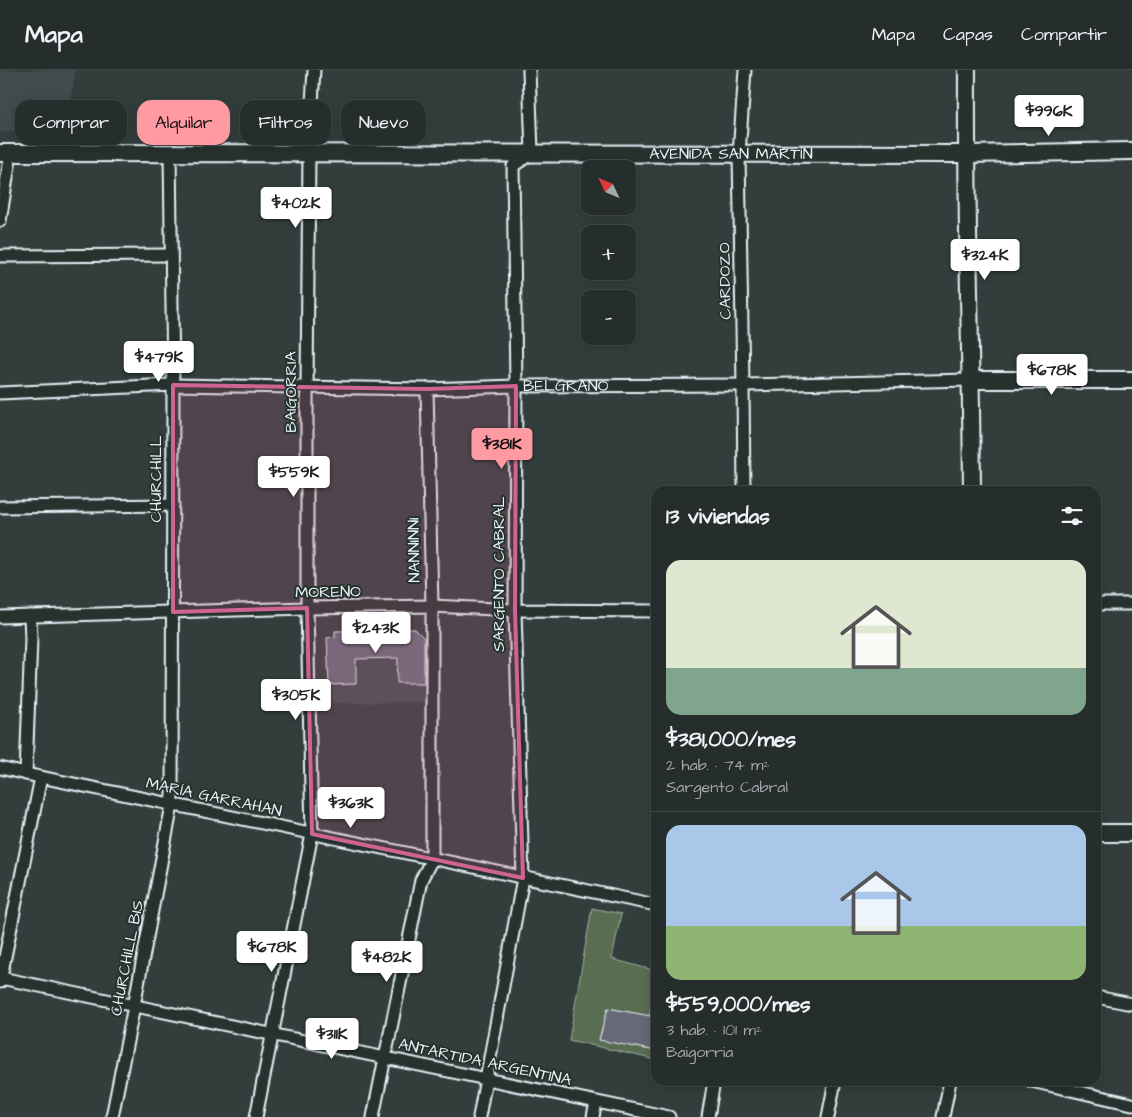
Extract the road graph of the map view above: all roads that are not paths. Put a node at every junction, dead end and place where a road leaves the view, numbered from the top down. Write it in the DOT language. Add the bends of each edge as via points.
graph roads {
  1 [pos="314,70"];
  2 [pos="530,70"];
  3 [pos="745,70"];
  4 [pos="968,70"];
  5 [pos="1132,151"];
  6 [pos="6,153"];
  7 [pos="170,153"];
  8 [pos="309,153"];
  9 [pos="532,153"];
  10 [pos="739,154"];
  11 [pos="966,154"];
  12 [pos="0,221"];
  13 [pos="171,255"];
  14 [pos="0,256"];
  15 [pos="971,380"];
  16 [pos="1132,380"];
  17 [pos="743,385"];
  18 [pos="172,386"];
  19 [pos="516,386"];
  20 [pos="307,388"];
  21 [pos="427,389"];
  22 [pos="0,393"];
  23 [pos="744,486"];
  24 [pos="972,486"];
  25 [pos="173,505"];
  26 [pos="0,507"];
  27 [pos="1101,604"];
  28 [pos="1132,604"];
  29 [pos="432,606"];
  30 [pos="307,608"];
  31 [pos="514,610"];
  32 [pos="651,611"];
  33 [pos="173,612"];
  34 [pos="30,616"];
  35 [pos="0,617"];
  36 [pos="0,768"];
  37 [pos="26,774"];
  38 [pos="41,777"];
  39 [pos="172,805"];
  40 [pos="1101,833"];
  41 [pos="1132,833"];
  42 [pos="312,834"];
  43 [pos="432,859"];
  44 [pos="523,878"];
  45 [pos="651,904"];
  46 [pos="0,980"];
  47 [pos="1101,998"];
  48 [pos="1132,1004"];
  49 [pos="134,1006"];
  50 [pos="273,1034"];
  51 [pos="385,1058"];
  52 [pos="486,1079"];
  53 [pos="713,1086"];
  54 [pos="834,1086"];
  55 [pos="949,1086"];
  56 [pos="1053,1086"];
  57 [pos="596,1102"];
  58 [pos="1132,1104"];
  59 [pos="112,1117"];
  60 [pos="256,1117"];
  61 [pos="373,1117"];
  62 [pos="479,1117"];
  63 [pos="593,1117"];
  64 [pos="669,1117"];
  65 [pos="708,1117"];
  66 [pos="828,1117"];
  67 [pos="943,1117"];
  1 -- 8 [label="street, BAIGORRIA"];
  2 -- 9 [label="street"];
  3 -- 10 [label="street, CARDOZO"];
  4 -- 11 [label="street"];
  5 -- 11 [label="street, AVENIDA SAN MARTÍN"];
  6 -- 7 [label="street, AVENIDA SAN MARTÍN"];
  6 -- 12 [label="street"];
  7 -- 8 [label="street, AVENIDA SAN MARTÍN"];
  7 -- 13 [label="street, CHURCHILL"];
  8 -- 9 [label="street, AVENIDA SAN MARTÍN"];
  8 -- 20 [label="street, BAIGORRIA"];
  9 -- 10 [label="street, AVENIDA SAN MARTÍN"];
  9 -- 19 [label="street, SARGENTO CABRAL" via="513,166"];
  10 -- 11 [label="street, AVENIDA SAN MARTÍN"];
  10 -- 17 [label="street, CARDOZO"];
  11 -- 15 [label="street"];
  13 -- 14 [label="street"];
  13 -- 18 [label="street, CHURCHILL"];
  15 -- 16 [label="street, BELGRANO"];
  15 -- 17 [label="street, BELGRANO"];
  15 -- 24 [label="street"];
  17 -- 19 [label="street, BELGRANO"];
  17 -- 23 [label="street, CARDOZO"];
  18 -- 20 [label="street, BELGRANO"];
  18 -- 22 [label="street, BELGRANO"];
  18 -- 25 [label="street, CHURCHILL"];
  19 -- 21 [label="street, BELGRANO"];
  19 -- 31 [label="street, SARGENTO CABRAL"];
  20 -- 21 [label="street, BELGRANO"];
  20 -- 30 [label="street, BAIGORRIA"];
  21 -- 29 [label="street, NANNINNI"];
  25 -- 26 [label="street"];
  25 -- 33 [label="street, CHURCHILL"];
  27 -- 28 [label="street"];
  29 -- 30 [label="street, MORENO"];
  29 -- 31 [label="street, MORENO"];
  29 -- 43 [label="street, NANNINNI"];
  30 -- 33 [label="street, MORENO"];
  30 -- 42 [label="street, BAIGORRIA"];
  31 -- 32 [label="street, MORENO"];
  31 -- 44 [label="street, SARGENTO CABRAL"];
  33 -- 34 [label="street, MORENO"];
  33 -- 39 [label="street, CHURCHILL"];
  34 -- 35 [label="street, MORENO"];
  34 -- 37 [label="street"];
  36 -- 37 [label="street, MARÍA GARRAHAN"];
  37 -- 38 [label="street, MARÍA GARRAHAN"];
  38 -- 39 [label="street, MARÍA GARRAHAN"];
  38 -- 46 [label="street"];
  39 -- 42 [label="street, MARÍA GARRAHAN"];
  39 -- 49 [label="street, CHURCHILL BIS"];
  40 -- 41 [label="street"];
  42 -- 43 [label="street, MARÍA GARRAHAN"];
  42 -- 50 [label="street, BAIGORRIA"];
  43 -- 44 [label="street, MARÍA GARRAHAN"];
  43 -- 51 [label="street" via="421,880"];
  44 -- 45 [label="street, MARÍA GARRAHAN"];
  44 -- 52 [label="street, SARGENTO CABRAL"];
  46 -- 49 [label="street, ANTARTIDA ARGENTINA"];
  47 -- 48 [label="street"];
  49 -- 50 [label="street, ANTARTIDA ARGENTINA"];
  49 -- 59 [label="street, CHURCHILL BIS"];
  50 -- 51 [label="street, ANTARTIDA ARGENTINA"];
  50 -- 60 [label="street, BAIGORRIA"];
  51 -- 52 [label="street, ANTARTIDA ARGENTINA"];
  51 -- 61 [label="street"];
  52 -- 57 [label="street, ANTARTIDA ARGENTINA"];
  52 -- 62 [label="street, SARGENTO CABRAL"];
  53 -- 65 [label="street"];
  54 -- 66 [label="street"];
  55 -- 67 [label="street"];
  56 -- 58 [label="street"];
  57 -- 63 [label="street"];
  57 -- 64 [label="street, ANTARTIDA ARGENTINA"];
}
